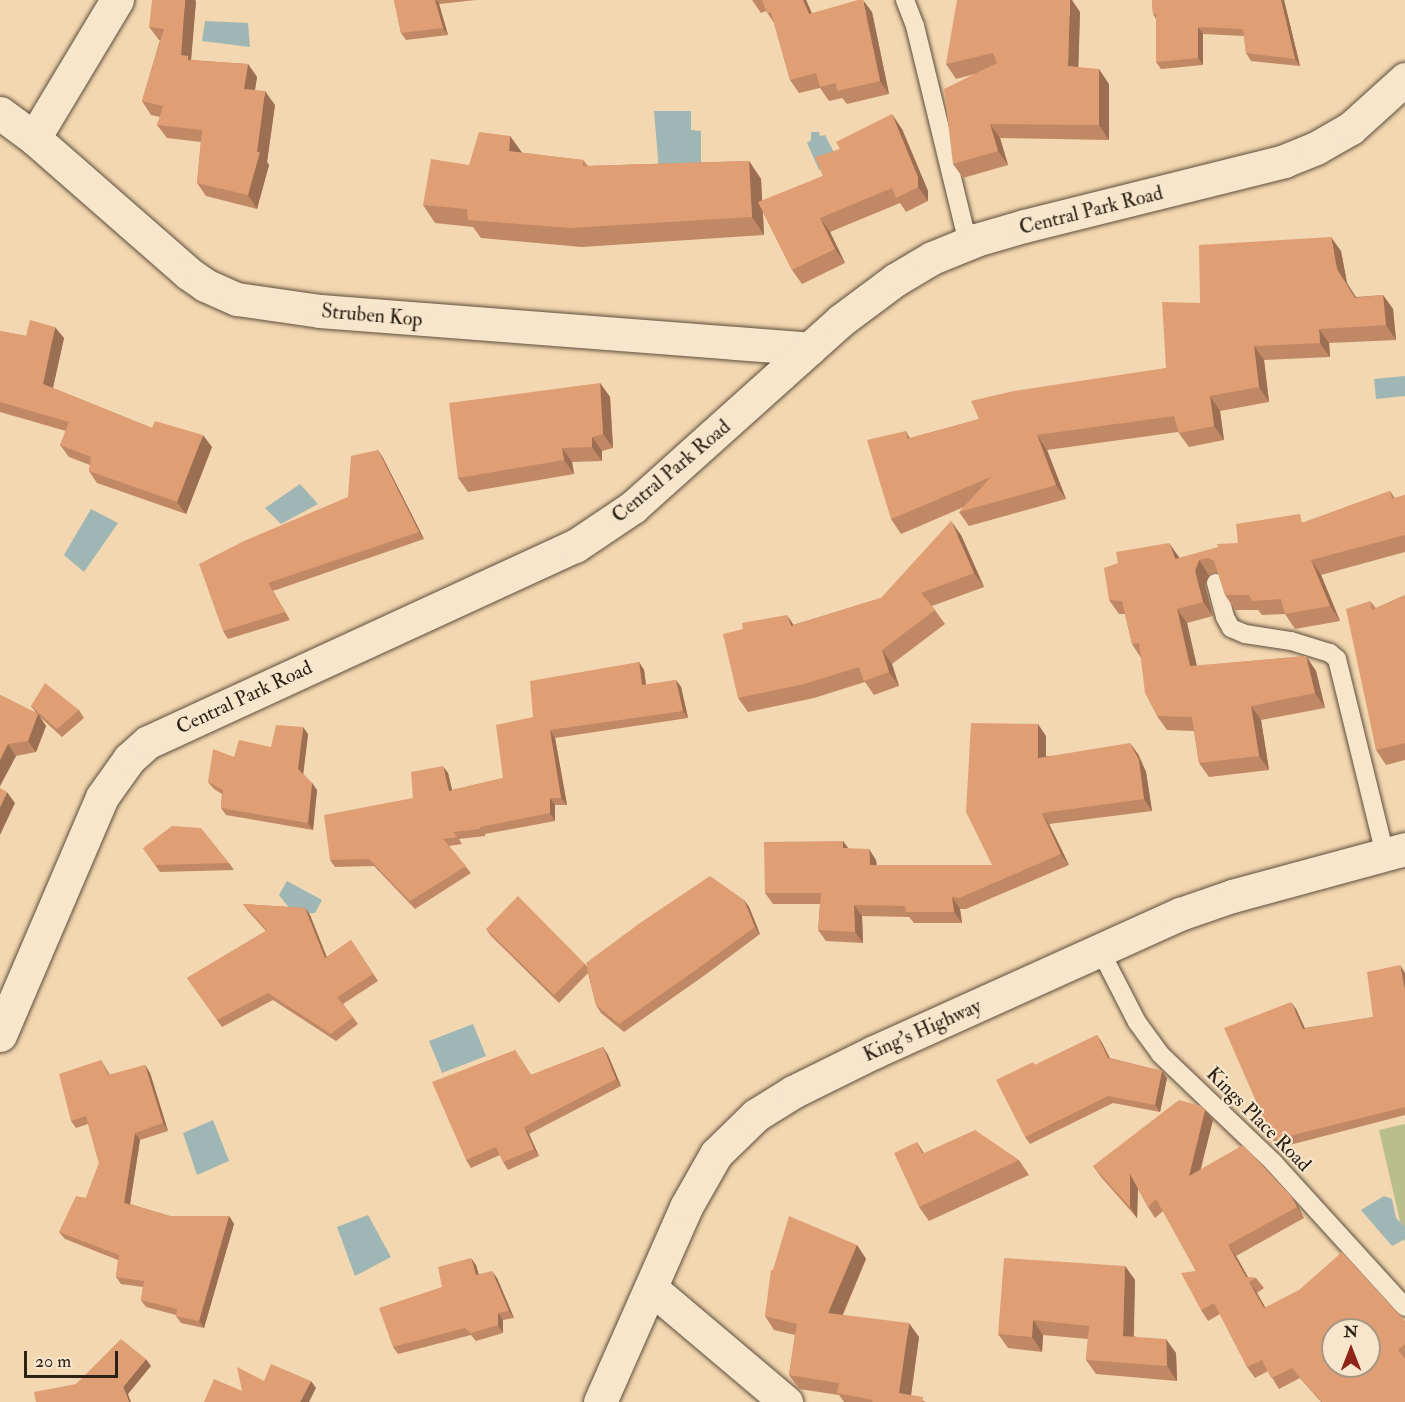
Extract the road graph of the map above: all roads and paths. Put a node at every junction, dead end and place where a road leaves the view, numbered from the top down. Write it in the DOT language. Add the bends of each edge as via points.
graph roads {
  1 [pos="117,0"];
  2 [pos="905,0"];
  3 [pos="1405,79"];
  4 [pos="0,113"];
  5 [pos="34,138"];
  6 [pos="968,244"];
  7 [pos="810,349"];
  8 [pos="1216,583"];
  9 [pos="1395,852"];
  10 [pos="1100,950"];
  11 [pos="0,1035"];
  12 [pos="651,1288"];
  13 [pos="1405,1307"];
  14 [pos="600,1402"];
  15 [pos="786,1402"];
  1 -- 5 [label="street"];
  2 -- 6 [label="lane" via="915,26"];
  3 -- 6 [label="street, Central Park Road" via="1351,128 1284,161 1024,226"];
  4 -- 5 [label="street, Struben Kop"];
  5 -- 7 [label="street, Struben Kop" via="188,273 237,299 320,311"];
  6 -- 7 [label="street, Central Park Road" via="932,258 895,280"];
  7 -- 11 [label="street, Central Park Road" via="633,507 575,546 171,730 138,750 102,797"];
  8 -- 9 [label="lane" via="1231,627 1245,634 1291,641 1330,653 1337,659"];
  9 -- 10 [label="street, King's Highway" via="1205,905"];
  10 -- 12 [label="street, King's Highway" via="854,1061 756,1115 716,1154 686,1207"];
  10 -- 13 [label="lane, Kings Place Road" via="1137,1022 1160,1054 1273,1162"];
  12 -- 14 [label="street, King's Highway"];
  12 -- 15 [label="street"];
}
